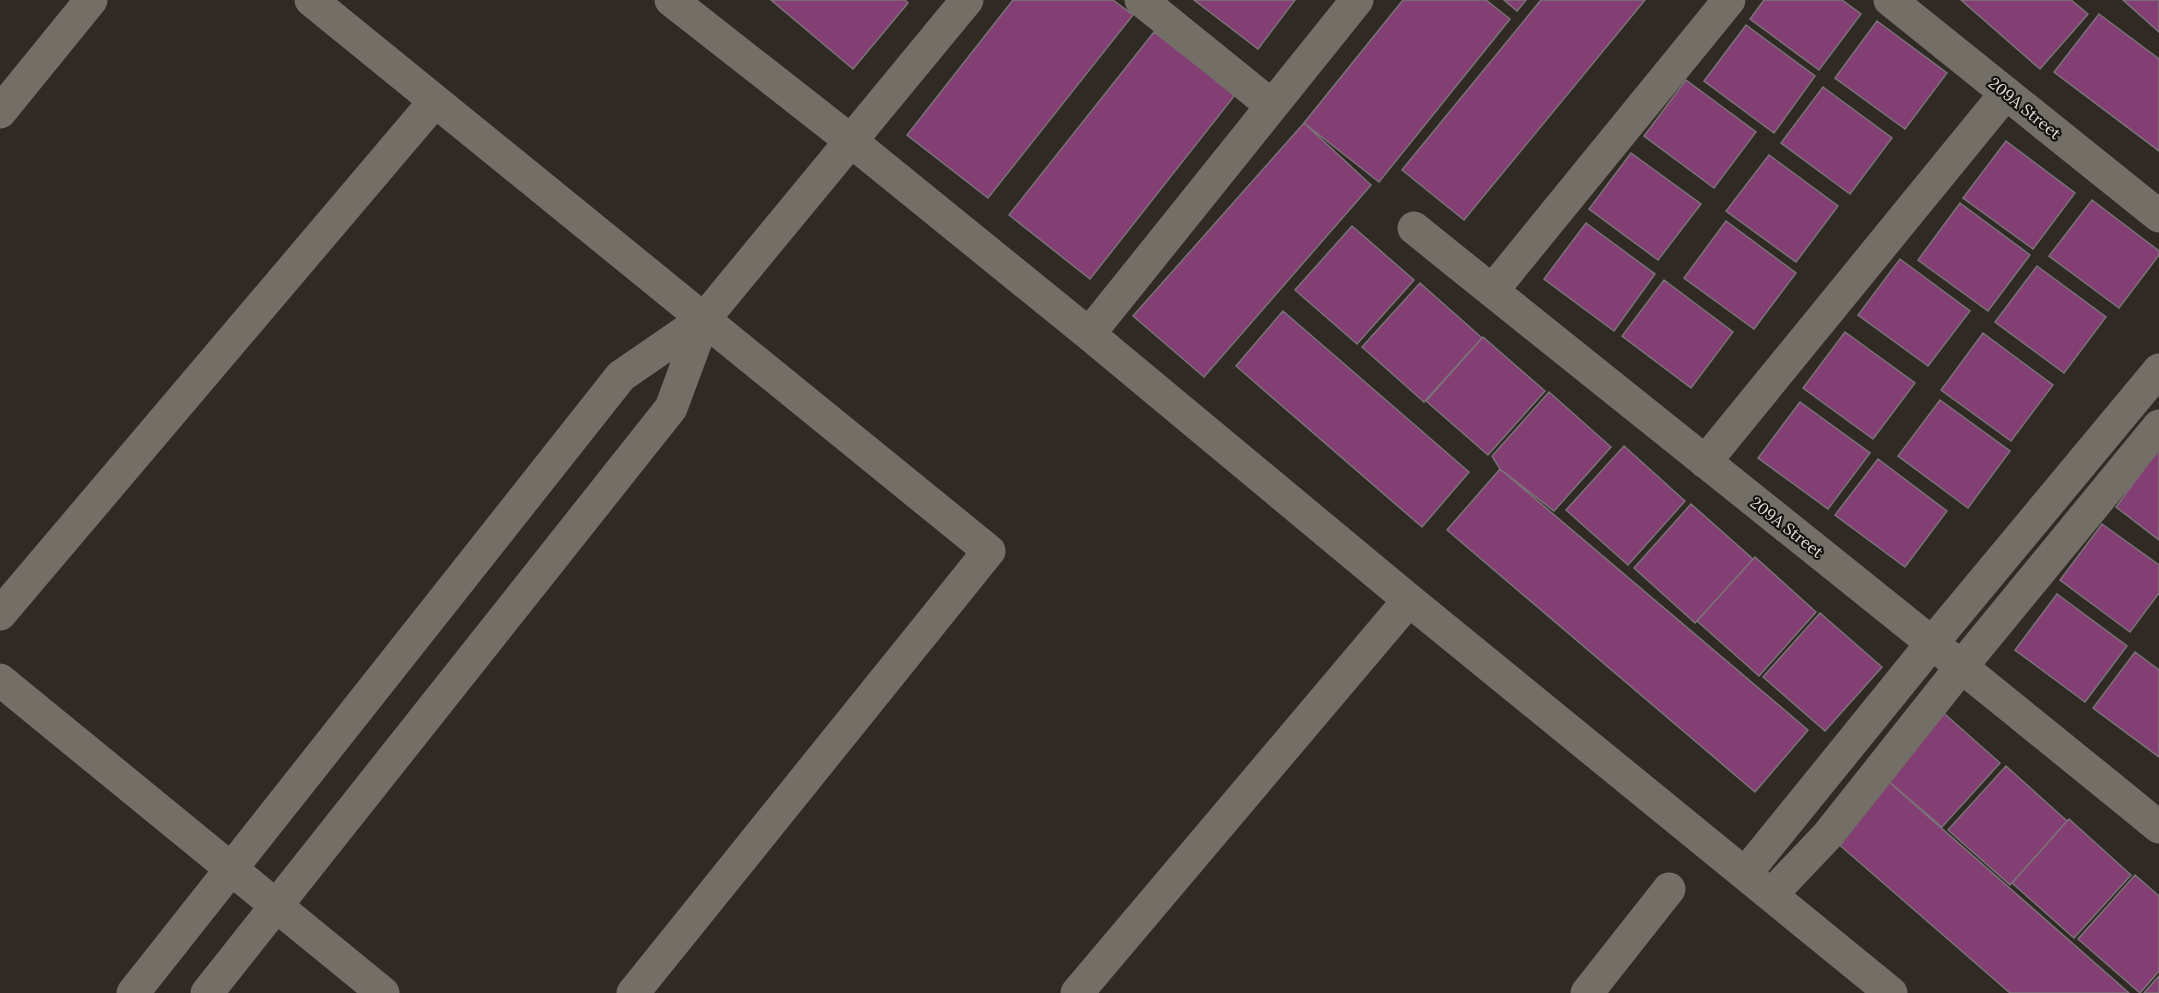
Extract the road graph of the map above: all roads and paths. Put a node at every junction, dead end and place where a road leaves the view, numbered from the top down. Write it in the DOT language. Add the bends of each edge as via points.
graph roads {
  1 [pos="91,0"];
  2 [pos="311,0"];
  3 [pos="671,0"];
  4 [pos="967,0"];
  5 [pos="1141,0"];
  6 [pos="1357,0"];
  7 [pos="1729,0"];
  8 [pos="1890,0"];
  9 [pos="2006,93"];
  10 [pos="435,101"];
  11 [pos="1272,106"];
  12 [pos="0,112"];
  13 [pos="851,141"];
  14 [pos="2159,216"];
  15 [pos="1414,228"];
  16 [pos="1492,291"];
  17 [pos="704,319"];
  18 [pos="1089,334"];
  19 [pos="2159,370"];
  20 [pos="2159,426"];
  21 [pos="1705,462"];
  22 [pos="1409,600"];
  23 [pos="0,614"];
  24 [pos="1933,642"];
  25 [pos="1962,666"];
  26 [pos="0,680"];
  27 [pos="2159,827"];
  28 [pos="231,869"];
  29 [pos="1745,874"];
  30 [pos="1669,889"];
  31 [pos="1771,895"];
  32 [pos="276,906"];
  33 [pos="133,993"];
  34 [pos="207,993"];
  35 [pos="383,993"];
  36 [pos="633,993"];
  37 [pos="1077,993"];
  38 [pos="1587,993"];
  39 [pos="1891,993"];
  1 -- 12 [label="street"];
  2 -- 10 [label="street"];
  3 -- 13 [label="street"];
  4 -- 13 [label="street"];
  5 -- 11 [label="street"];
  6 -- 11 [label="street"];
  7 -- 16 [label="street"];
  8 -- 9 [label="street, 209A Street"];
  9 -- 14 [label="street, 209A Street"];
  9 -- 21 [label="street"];
  10 -- 17 [label="street"];
  10 -- 23 [label="street"];
  11 -- 18 [label="street"];
  13 -- 17 [label="street"];
  13 -- 18 [label="street"];
  15 -- 16 [label="street, 209A Street"];
  16 -- 21 [label="street, 209A Street"];
  17 -- 28 [label="street" via="621,376"];
  17 -- 32 [label="street" via="671,408"];
  17 -- 36 [label="street" via="989,551"];
  18 -- 22 [label="street"];
  19 -- 24 [label="street"];
  20 -- 25 [label="street"];
  21 -- 24 [label="street, 209A Street"];
  22 -- 29 [label="street"];
  22 -- 37 [label="street"];
  24 -- 25 [label="street, 209A Street"];
  24 -- 29 [label="street"];
  25 -- 27 [label="street, 209A Street"];
  25 -- 31 [label="street" via="1828,835"];
  26 -- 28 [label="street"];
  28 -- 32 [label="street"];
  28 -- 33 [label="street"];
  29 -- 31 [label="street"];
  30 -- 38 [label="street"];
  31 -- 39 [label="street"];
  32 -- 34 [label="street"];
  32 -- 35 [label="street"];
}
